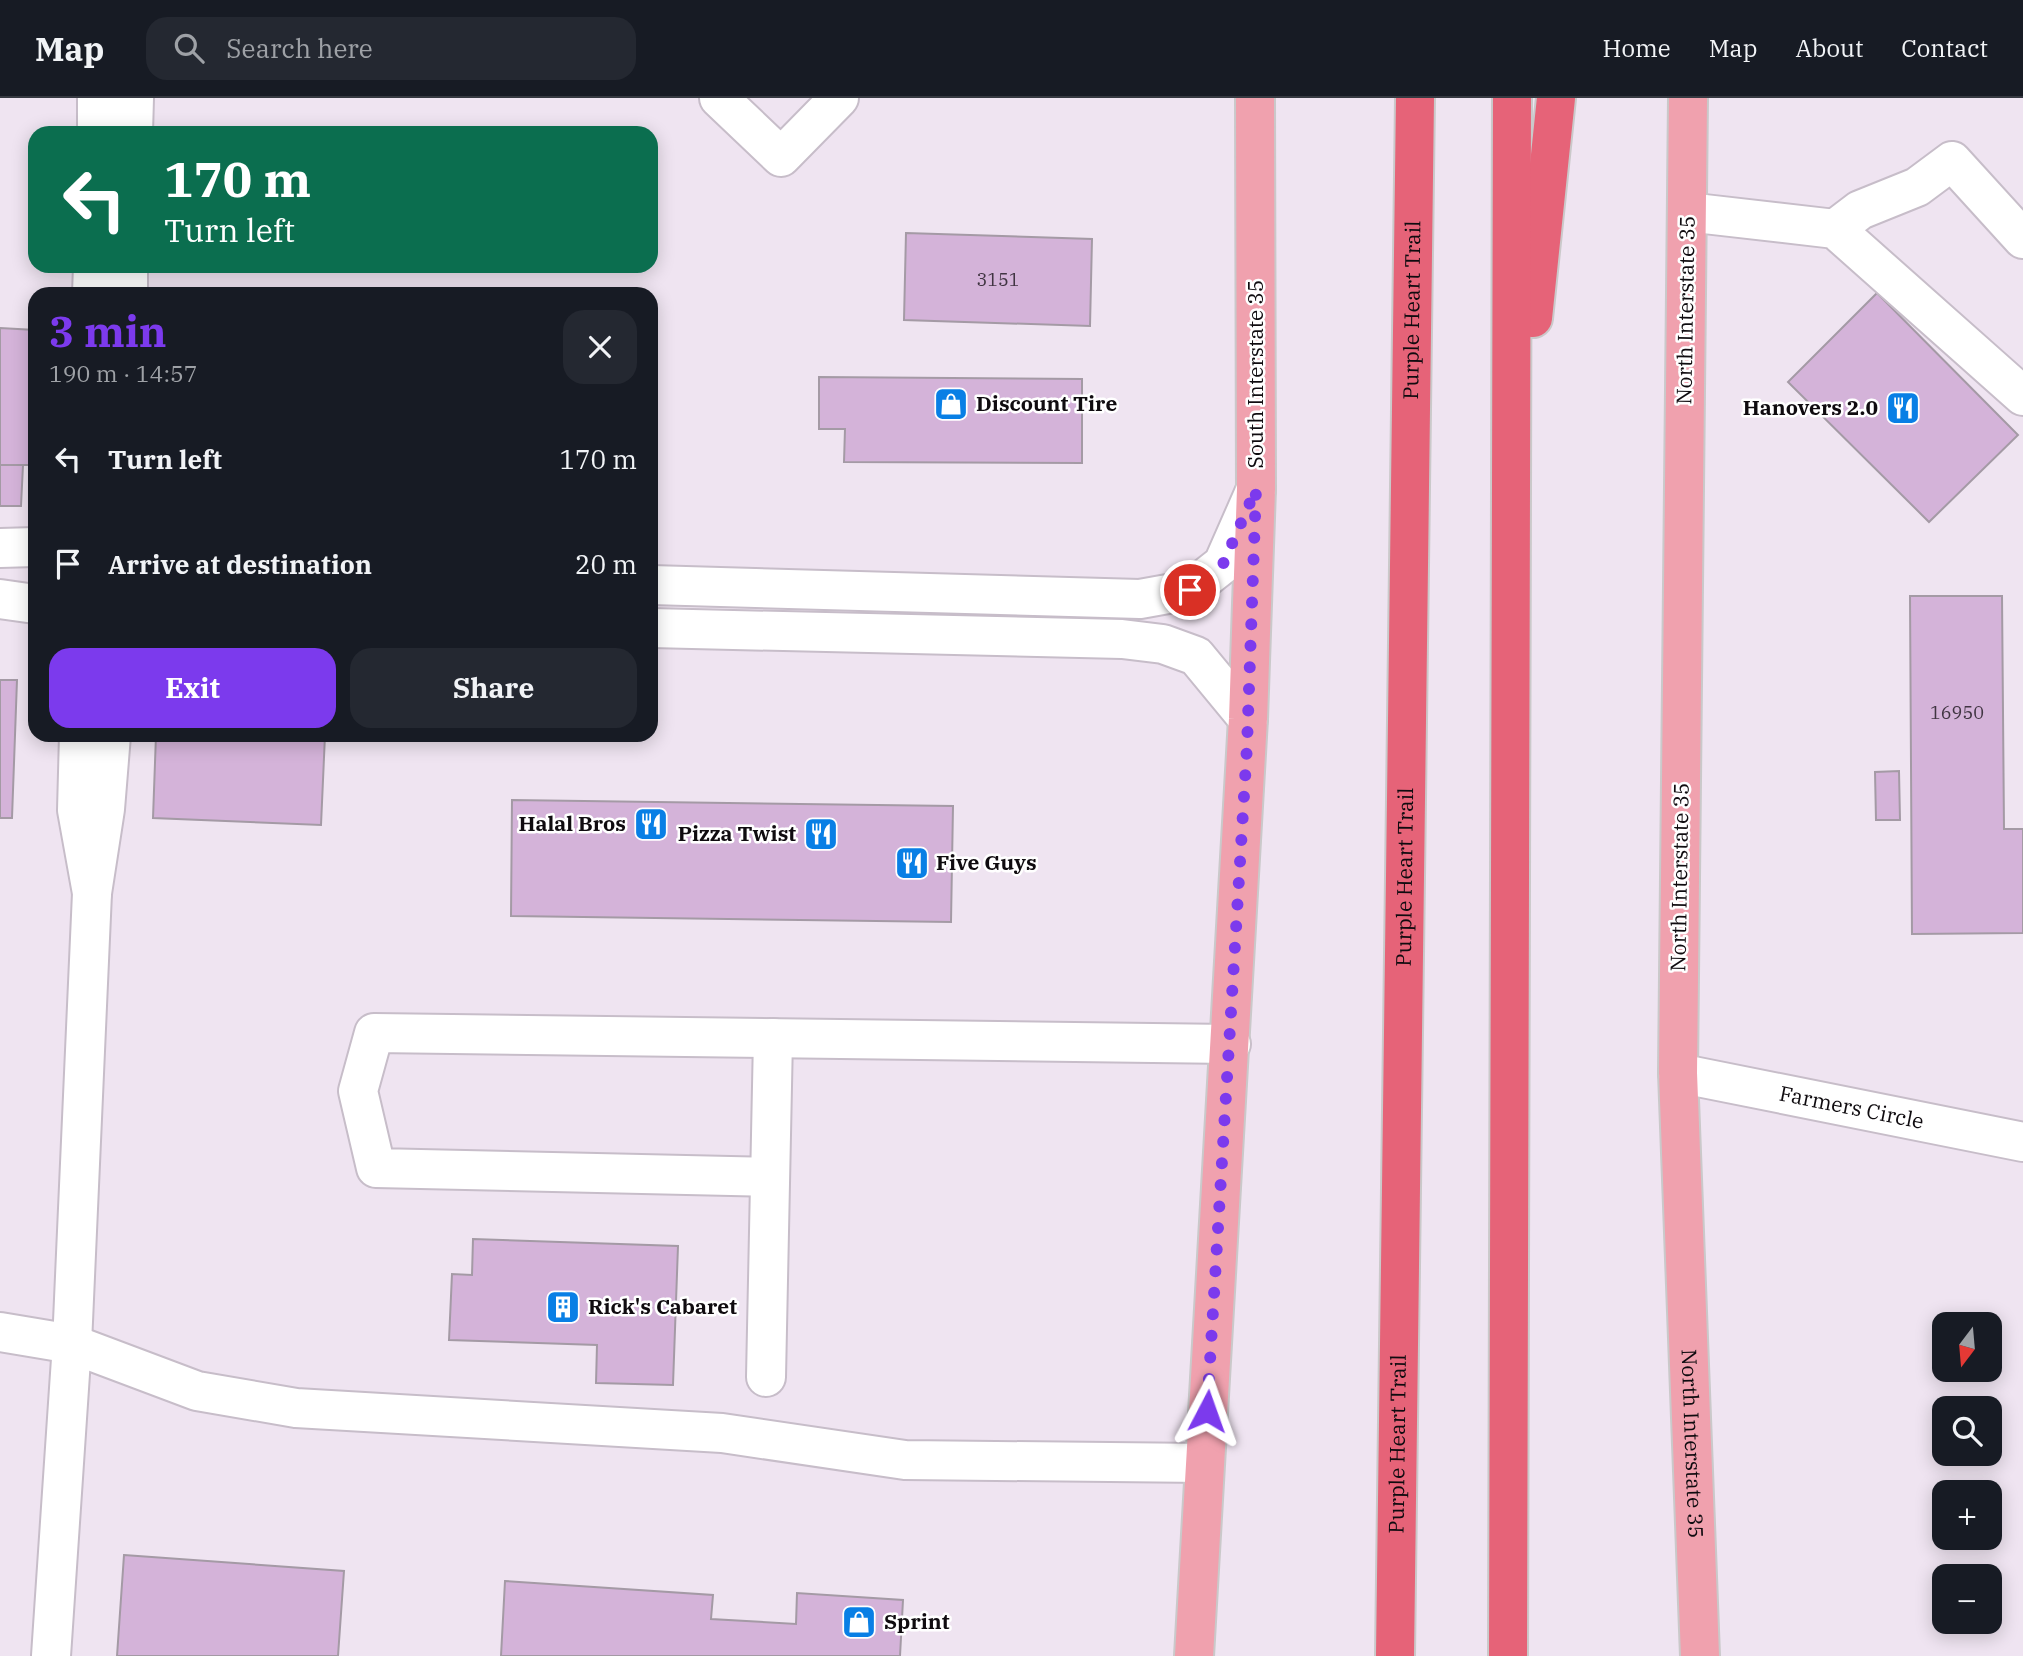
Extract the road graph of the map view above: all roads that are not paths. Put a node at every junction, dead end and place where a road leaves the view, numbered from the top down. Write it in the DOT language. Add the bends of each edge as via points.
graph roads {
  1 [pos="97,98"];
  2 [pos="134,98"];
  3 [pos="719,98"];
  4 [pos="839,98"];
  5 [pos="1255,98"];
  6 [pos="1416,98"];
  7 [pos="1512,98"];
  8 [pos="1556,98"];
  9 [pos="1688,98"];
  10 [pos="97,126"];
  11 [pos="133,126"];
  12 [pos="1686,212"];
  13 [pos="1835,229"];
  14 [pos="2023,239"];
  15 [pos="2023,396"];
  16 [pos="1256,489"];
  17 [pos="1511,529"];
  18 [pos="28,547"];
  19 [pos="0,548"];
  20 [pos="658,585"];
  21 [pos="0,599"];
  22 [pos="28,603"];
  23 [pos="658,628"];
  24 [pos="1248,719"];
  25 [pos="79,742"];
  26 [pos="110,742"];
  27 [pos="92,893"];
  28 [pos="773,1038"];
  29 [pos="1231,1044"];
  30 [pos="1678,1073"];
  31 [pos="2023,1142"];
  32 [pos="770,1177"];
  33 [pos="0,1332"];
  34 [pos="72,1344"];
  35 [pos="766,1377"];
  36 [pos="1204,1464"];
  37 [pos="51,1656"];
  38 [pos="1194,1656"];
  39 [pos="1395,1656"];
  40 [pos="1508,1656"];
  41 [pos="1700,1656"];
  1 -- 10 [label="street"];
  2 -- 11 [label="street"];
  3 -- 4 [label="street" via="781,158"];
  5 -- 16 [label="main road, South Interstate 35"];
  6 -- 39 [label="highway, Purple Heart Trail"];
  7 -- 17 [label="highway"];
  8 -- 17 [label="highway"];
  9 -- 12 [label="main road, North Interstate 35"];
  12 -- 13 [label="street"];
  12 -- 30 [label="main road, North Interstate 35"];
  13 -- 14 [label="street" via="1860,210 1917,187 1952,161"];
  13 -- 15 [label="street"];
  16 -- 20 [label="street" via="1223,564 1190,590 1140,599"];
  16 -- 24 [label="main road, South Interstate 35"];
  17 -- 40 [label="highway"];
  18 -- 19 [label="street"];
  21 -- 22 [label="street"];
  23 -- 24 [label="street" via="1150,642 1196,656"];
  24 -- 29 [label="main road, South Interstate 35"];
  25 -- 27 [label="street" via="77,810"];
  26 -- 27 [label="street"];
  27 -- 34 [label="street"];
  28 -- 29 [label="street"];
  28 -- 32 [label="street"];
  28 -- 32 [label="street" via="374,1033 358,1091 376,1168"];
  29 -- 36 [label="main road, South Interstate 35"];
  30 -- 31 [label="street, Farmers Circle"];
  30 -- 41 [label="main road, North Interstate 35"];
  32 -- 35 [label="street"];
  33 -- 34 [label="street"];
  34 -- 36 [label="street" via="197,1391 296,1408 722,1433 905,1460"];
  34 -- 37 [label="street"];
  36 -- 38 [label="main road, South Interstate 35"];
}
